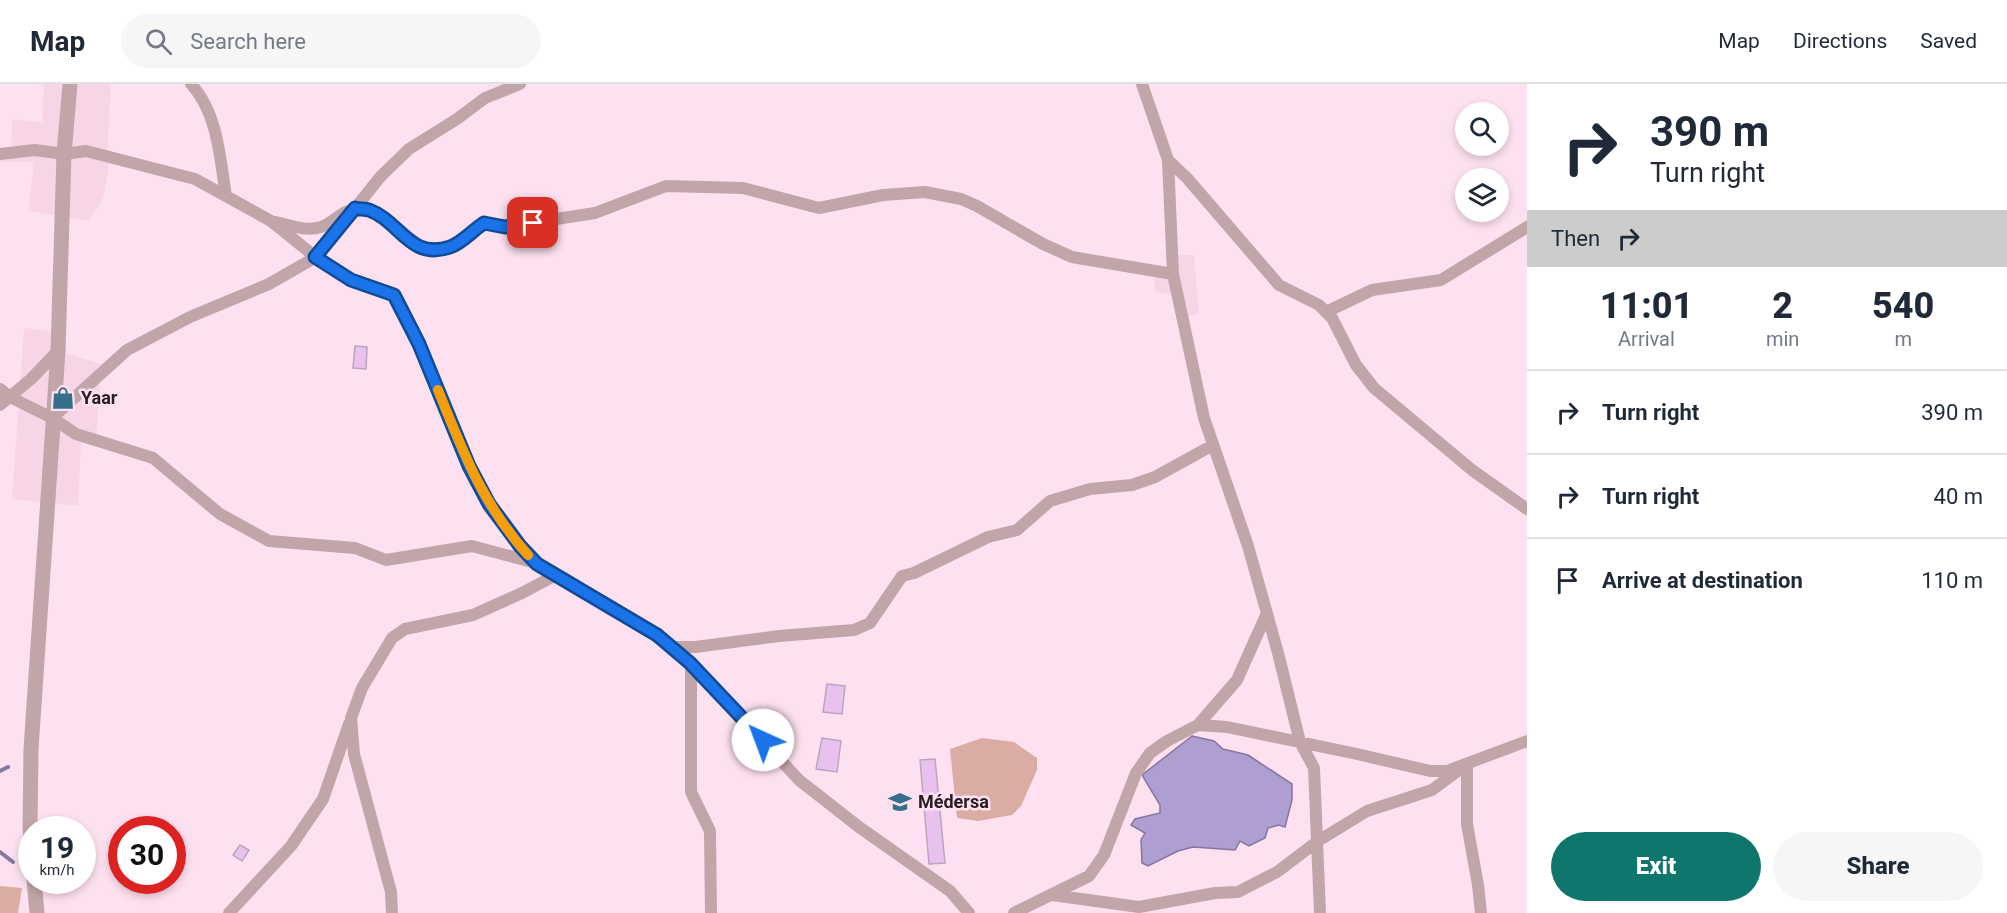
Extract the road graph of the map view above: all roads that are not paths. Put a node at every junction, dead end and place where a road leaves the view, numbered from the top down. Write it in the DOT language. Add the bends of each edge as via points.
graph roads {
  1 [pos="70,84"];
  2 [pos="190,84"];
  3 [pos="520,84"];
  4 [pos="1142,84"];
  5 [pos="0,154"];
  6 [pos="64,154"];
  7 [pos="1168,160"];
  8 [pos="226,196"];
  9 [pos="355,208"];
  10 [pos="271,221"];
  11 [pos="1527,227"];
  12 [pos="315,257"];
  13 [pos="1173,274"];
  14 [pos="1326,312"];
  15 [pos="58,351"];
  16 [pos="3,397"];
  17 [pos="52,418"];
  18 [pos="1213,445"];
  19 [pos="1527,509"];
  20 [pos="537,564"];
  21 [pos="556,575"];
  22 [pos="1267,613"];
  23 [pos="671,647"];
  24 [pos="690,663"];
  25 [pos="351,718"];
  26 [pos="1198,725"];
  27 [pos="1527,741"];
  28 [pos="1300,742"];
  29 [pos="1467,764"];
  30 [pos="30,816"];
  31 [pos="1318,841"];
  32 [pos="35,894"];
  33 [pos="1052,895"];
  34 [pos="37,913"];
  35 [pos="229,913"];
  36 [pos="392,913"];
  37 [pos="711,913"];
  38 [pos="969,913"];
  39 [pos="1014,913"];
  40 [pos="1320,913"];
  41 [pos="1481,913"];
  1 -- 6 [label="street"];
  2 -- 8 [label="street" via="214,125"];
  3 -- 9 [label="street" via="485,98 409,149"];
  4 -- 7 [label="street"];
  5 -- 6 [label="street" via="35,150"];
  6 -- 8 [label="street" via="86,151 195,179"];
  6 -- 15 [label="street"];
  7 -- 13 [label="street"];
  7 -- 14 [label="street" via="1279,285"];
  8 -- 10 [label="street"];
  9 -- 10 [label="street" via="322,227 307,229"];
  9 -- 12 [label="street"];
  9 -- 13 [label="street" via="369,210 414,245 428,250 452,247 484,223 505,227 595,213 666,186 742,188 819,208 883,195 925,192 977,206 1072,257"];
  10 -- 12 [label="street"];
  11 -- 14 [label="street" via="1441,280 1372,290"];
  12 -- 17 [label="street" via="268,284 190,317 127,350"];
  12 -- 20 [label="street" via="351,280 394,295 484,495"];
  13 -- 18 [label="street"];
  14 -- 19 [label="street" via="1374,388 1472,470"];
  15 -- 16 [label="street" via="31,379"];
  15 -- 17 [label="street"];
  16 -- 17 [label="street"];
  17 -- 20 [label="street" via="76,434 153,458 220,514 269,541 355,548 386,560 472,546"];
  17 -- 30 [label="street"];
  18 -- 22 [label="street"];
  18 -- 23 [label="street" via="1155,477 1132,485 1090,489 1050,501 1017,530 988,537 902,576 870,623 854,630"];
  20 -- 21 [label="street"];
  21 -- 23 [label="street"];
  21 -- 25 [label="street" via="473,615 405,629 392,639 362,688"];
  22 -- 26 [label="street" via="1237,680"];
  22 -- 28 [label="street"];
  23 -- 24 [label="street"];
  24 -- 37 [label="street" via="691,792 710,831"];
  24 -- 38 [label="street" via="799,780 950,891"];
  25 -- 35 [label="street" via="323,799 291,846"];
  25 -- 36 [label="street" via="354,754 391,892"];
  26 -- 28 [label="street"];
  26 -- 33 [label="street" via="1150,753 1136,773 1104,855 1089,876"];
  27 -- 29 [label="street"];
  28 -- 29 [label="street" via="1430,771 1447,771"];
  28 -- 31 [label="street" via="1314,768"];
  29 -- 31 [label="street" via="1432,790 1367,811"];
  29 -- 41 [label="street" via="1467,824"];
  31 -- 33 [label="street" via="1277,872 1238,892 1139,907"];
  31 -- 40 [label="street"];
  32 -- 34 [label="street"];
  33 -- 39 [label="street"];
}
